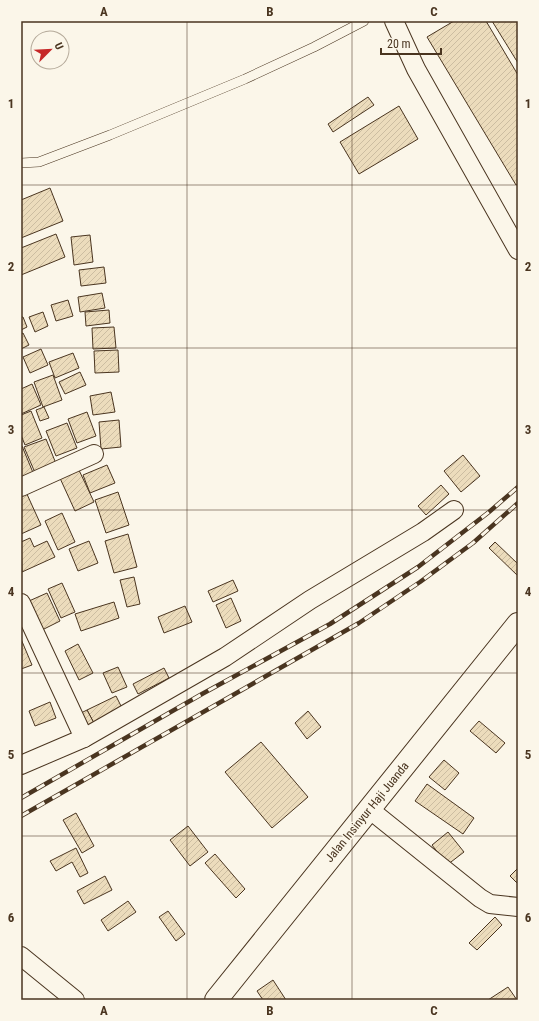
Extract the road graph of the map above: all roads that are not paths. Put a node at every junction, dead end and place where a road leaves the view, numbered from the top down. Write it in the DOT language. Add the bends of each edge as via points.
graph roads {
  1 [pos="364,21"];
  2 [pos="394,21"];
  3 [pos="21,163"];
  4 [pos="518,250"];
  5 [pos="94,454"];
  6 [pos="21,487"];
  7 [pos="454,510"];
  8 [pos="21,603"];
  9 [pos="518,624"];
  10 [pos="84,738"];
  11 [pos="21,765"];
  12 [pos="369,809"];
  13 [pos="518,907"];
  14 [pos="21,956"];
  15 [pos="75,1000"];
  16 [pos="216,1000"];
  1 -- 3 [label="lane" via="245,79 110,135 39,162"];
  2 -- 4 [label="street" via="416,69"];
  5 -- 6 [label="street"];
  7 -- 10 [label="street" via="423,532 310,600 225,657"];
  8 -- 10 [label="street"];
  9 -- 12 [label="highway, Jalan Insinyur Haji Juanda"];
  10 -- 11 [label="street"];
  12 -- 13 [label="street" via="480,898 490,904"];
  12 -- 16 [label="highway, Jalan Insinyur Haji Juanda"];
  14 -- 15 [label="street"];
}
